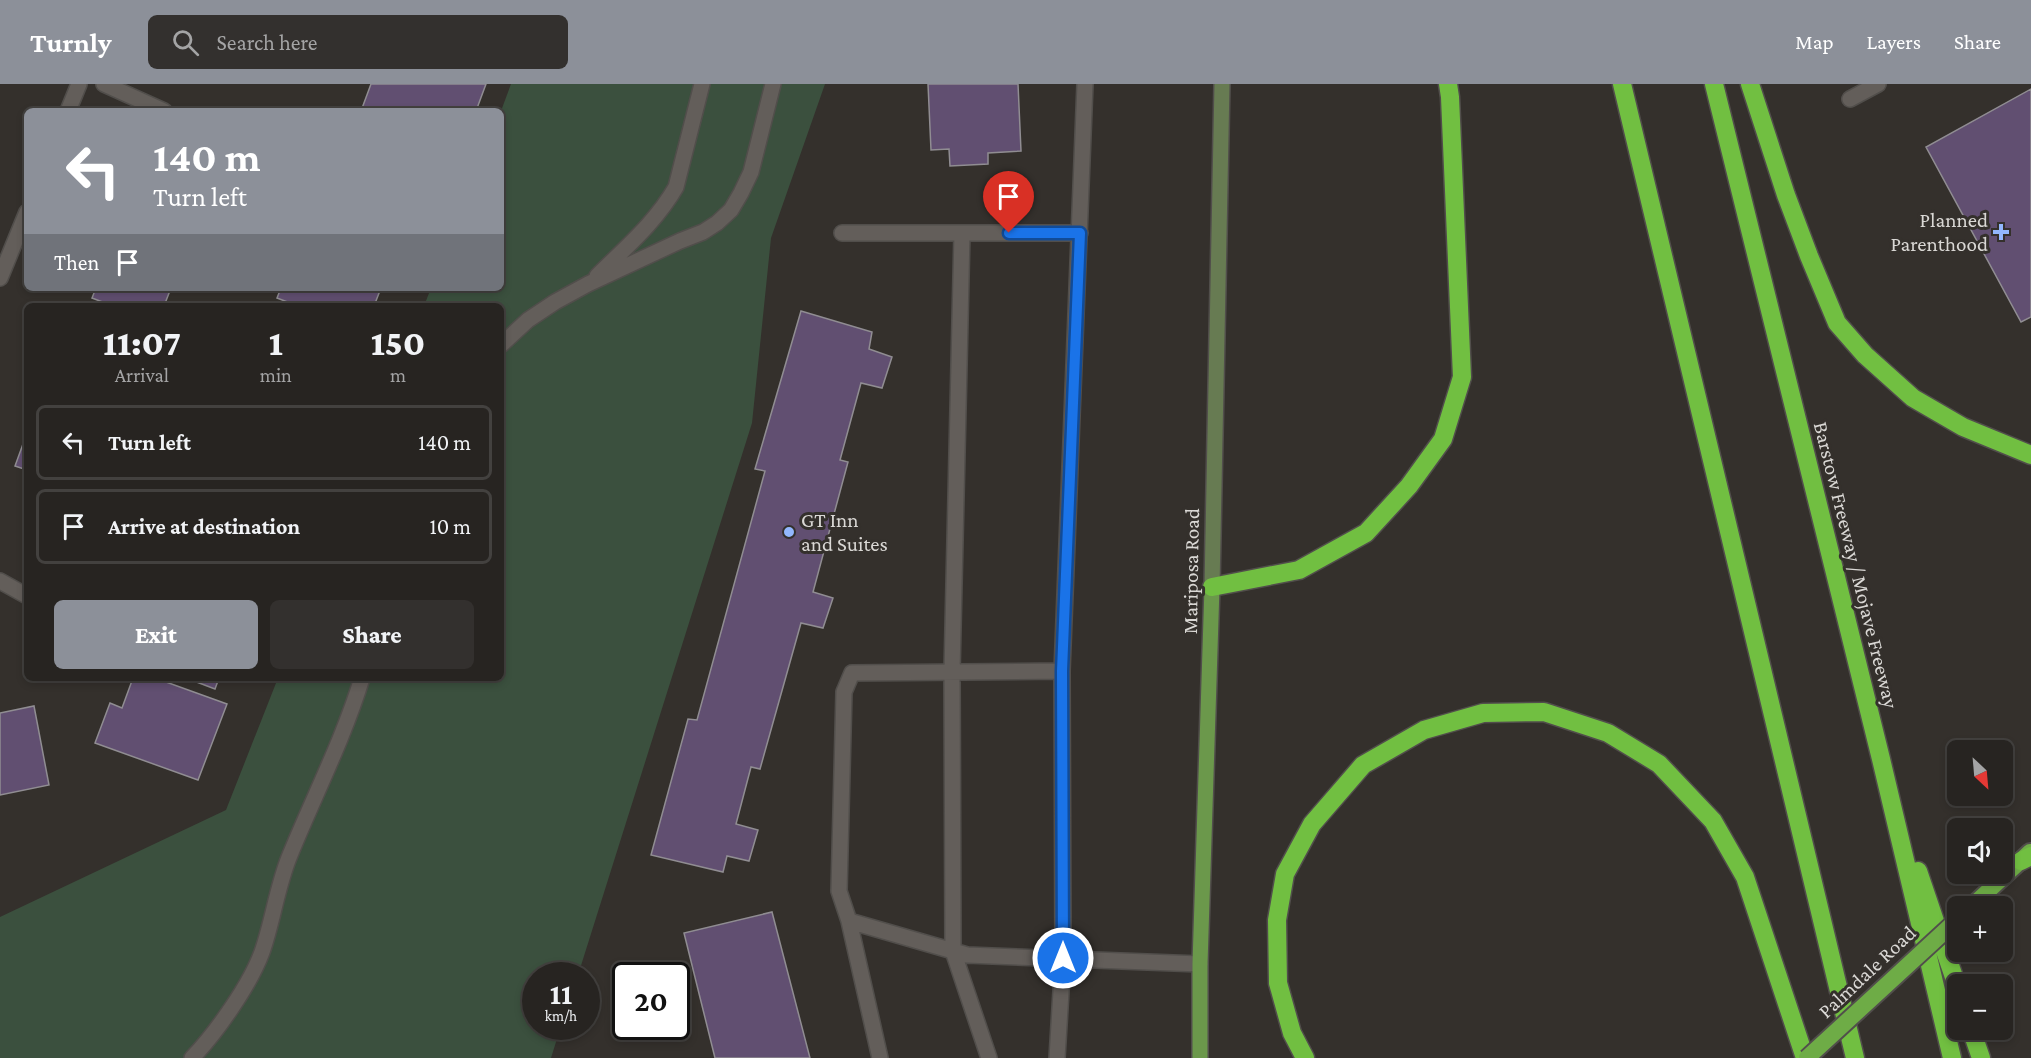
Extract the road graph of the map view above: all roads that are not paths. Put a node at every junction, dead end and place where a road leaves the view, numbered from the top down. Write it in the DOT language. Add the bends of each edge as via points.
graph roads {
  1 [pos="79,84"];
  2 [pos="104,84"];
  3 [pos="702,84"];
  4 [pos="773,84"];
  5 [pos="1085,84"];
  6 [pos="1222,84"];
  7 [pos="1448,84"];
  8 [pos="1622,84"];
  9 [pos="1714,84"];
  10 [pos="1750,84"];
  11 [pos="1878,84"];
  12 [pos="1851,99"];
  13 [pos="69,108"];
  14 [pos="157,108"];
  15 [pos="24,219"];
  16 [pos="842,233"];
  17 [pos="962,233"];
  18 [pos="1080,233"];
  19 [pos="0,278"];
  20 [pos="588,284"];
  21 [pos="504,342"];
  22 [pos="2031,454"];
  23 [pos="0,581"];
  24 [pos="1212,587"];
  25 [pos="24,594"];
  26 [pos="1062,671"];
  27 [pos="952,672"];
  28 [pos="361,681"];
  29 [pos="1881,759"];
  30 [pos="2028,856"];
  31 [pos="1983,896"];
  32 [pos="849,921"];
  33 [pos="1947,929"];
  34 [pos="953,951"];
  35 [pos="1063,958"];
  36 [pos="1200,964"];
  37 [pos="1953,974"];
  38 [pos="1975,1040"];
  39 [pos="192,1058"];
  40 [pos="880,1058"];
  41 [pos="989,1058"];
  42 [pos="1057,1058"];
  43 [pos="1200,1058"];
  44 [pos="1305,1058"];
  45 [pos="1806,1058"];
  46 [pos="1855,1058"];
  47 [pos="1952,1058"];
  48 [pos="1981,1058"];
  1 -- 13 [label="street"];
  2 -- 14 [label="street"];
  3 -- 20 [label="street" via="668,201"];
  4 -- 20 [label="street" via="751,172 731,210 703,232"];
  5 -- 18 [label="street"];
  6 -- 24 [label="main road, Mariposa Road"];
  7 -- 24 [label="highway" via="1462,376 1443,439 1409,486 1366,533 1299,570"];
  8 -- 46 [label="highway"];
  9 -- 29 [label="highway, Barstow Freeway / Mojave Freeway"];
  10 -- 22 [label="highway" via="1801,236 1838,323 1865,355 1913,398 1963,428"];
  11 -- 12 [label="street"];
  15 -- 19 [label="street"];
  16 -- 17 [label="street"];
  17 -- 18 [label="street"];
  17 -- 27 [label="street"];
  18 -- 26 [label="street"];
  20 -- 21 [label="street" via="528,320"];
  23 -- 25 [label="street"];
  24 -- 36 [label="main road, Mariposa Road"];
  26 -- 27 [label="street"];
  26 -- 35 [label="street"];
  27 -- 32 [label="street" via="852,673 844,692 839,891"];
  27 -- 34 [label="street"];
  28 -- 39 [label="street" via="342,738 288,859 262,953 244,987"];
  29 -- 37 [label="highway"];
  29 -- 47 [label="highway, Barstow Freeway / Mojave Freeway"];
  30 -- 31 [label="highway"];
  32 -- 34 [label="street"];
  32 -- 40 [label="street"];
  33 -- 45 [label="highway, Palmdale Road, bridge"];
  34 -- 35 [label="street" via="967,955"];
  34 -- 41 [label="street"];
  35 -- 36 [label="street"];
  35 -- 42 [label="street"];
  36 -- 43 [label="main road, Mariposa Road"];
  38 -- 48 [label="highway"];
  44 -- 45 [label="highway" via="1293,1034 1278,983 1276,920 1285,874 1312,824 1363,765 1424,730 1483,714 1544,712 1608,733 1659,764 1713,821 1745,877"];
}
